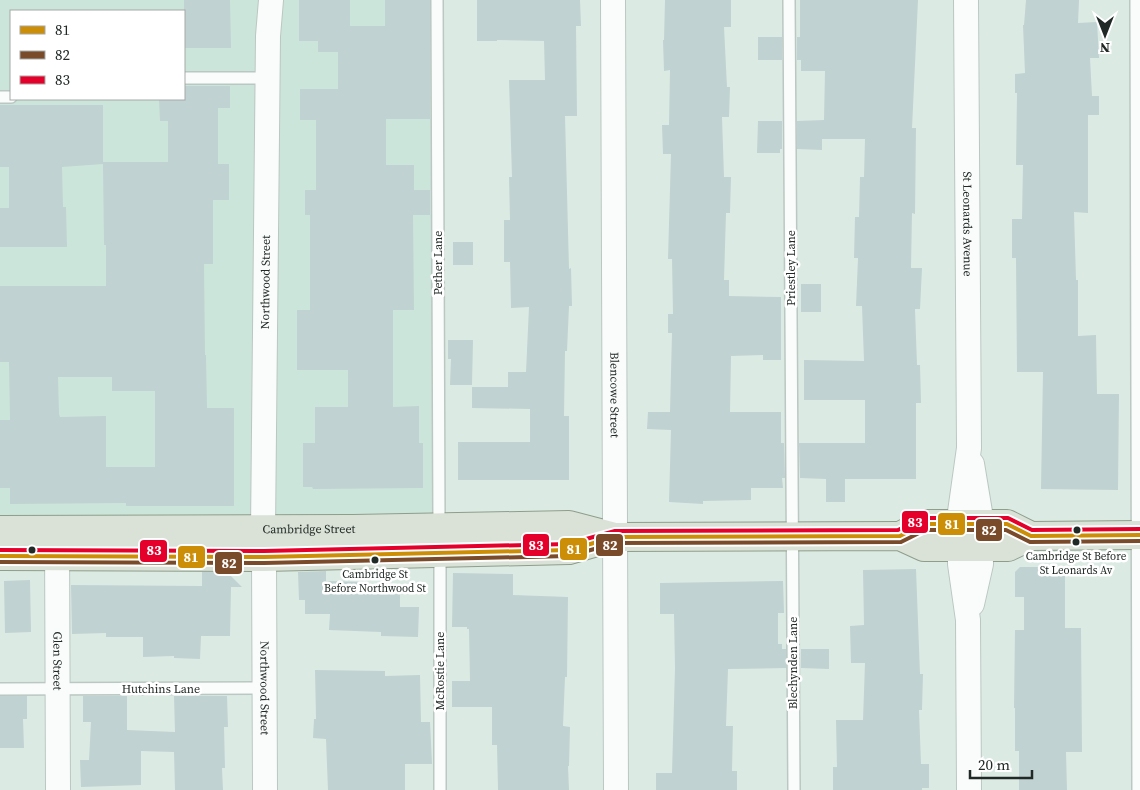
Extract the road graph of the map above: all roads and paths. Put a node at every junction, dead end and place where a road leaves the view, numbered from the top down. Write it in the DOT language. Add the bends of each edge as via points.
graph roads {
  1 [pos="258,0"];
  2 [pos="271,0"];
  3 [pos="437,0"];
  4 [pos="613,0"];
  5 [pos="789,0"];
  6 [pos="966,0"];
  7 [pos="1136,0"];
  8 [pos="268,36"];
  9 [pos="185,78"];
  10 [pos="267,78"];
  11 [pos="0,530"];
  12 [pos="153,530"];
  13 [pos="263,530"];
  14 [pos="793,536"];
  15 [pos="970,536"];
  16 [pos="1139,536"];
  17 [pos="615,537"];
  18 [pos="440,540"];
  19 [pos="57,543"];
  20 [pos="0,556"];
  21 [pos="264,556"];
  22 [pos="265,688"];
  23 [pos="0,689"];
  24 [pos="57,690"];
  25 [pos="58,790"];
  26 [pos="265,790"];
  27 [pos="440,790"];
  28 [pos="616,790"];
  29 [pos="794,790"];
  30 [pos="969,790"];
  31 [pos="1138,790"];
  1 -- 8 [label="street, Northwood Street"];
  2 -- 8 [label="street, Northwood Street"];
  3 -- 18 [label="lane, Pether Lane"];
  4 -- 17 [label="street, Blencowe Street"];
  5 -- 14 [label="lane, Priestley Lane"];
  6 -- 15 [label="street, St Leonards Avenue" via="969,448 961,495"];
  7 -- 16 [label="lane"];
  8 -- 10 [label="street, Northwood Street"];
  9 -- 10 [label="lane"];
  10 -- 13 [label="street, Northwood Street"];
  11 -- 19 [label="main road, Cambridge Street"];
  12 -- 13 [label="main road, Cambridge Street"];
  12 -- 19 [label="main road, Cambridge Street"];
  12 -- 21 [label="main road" via="201,540 249,540"];
  13 -- 18 [label="main road, Cambridge Street" via="353,529"];
  14 -- 15 [label="main road, Cambridge Street" via="900,536 924,547"];
  14 -- 17 [label="main road, Cambridge Street"];
  14 -- 29 [label="lane, Blechynden Lane"];
  15 -- 16 [label="main road, Cambridge Street" via="1008,547 1031,536"];
  15 -- 30 [label="street, St Leonards Avenue" via="981,564 968,620"];
  16 -- 31 [label="lane"];
  17 -- 18 [label="main road, Cambridge Street" via="569,550"];
  17 -- 28 [label="street, Blencowe Street"];
  18 -- 21 [label="main road, Cambridge Street"];
  18 -- 27 [label="lane, McRostie Lane"];
  19 -- 20 [label="main road, Cambridge Street"];
  19 -- 21 [label="main road, Cambridge Street"];
  19 -- 24 [label="street, Glen Street"];
  21 -- 22 [label="street, Northwood Street"];
  22 -- 24 [label="lane, Hutchins Lane"];
  22 -- 26 [label="street, Northwood Street"];
  23 -- 24 [label="lane, Hutchins Lane"];
  24 -- 25 [label="street, Glen Street"];
}
